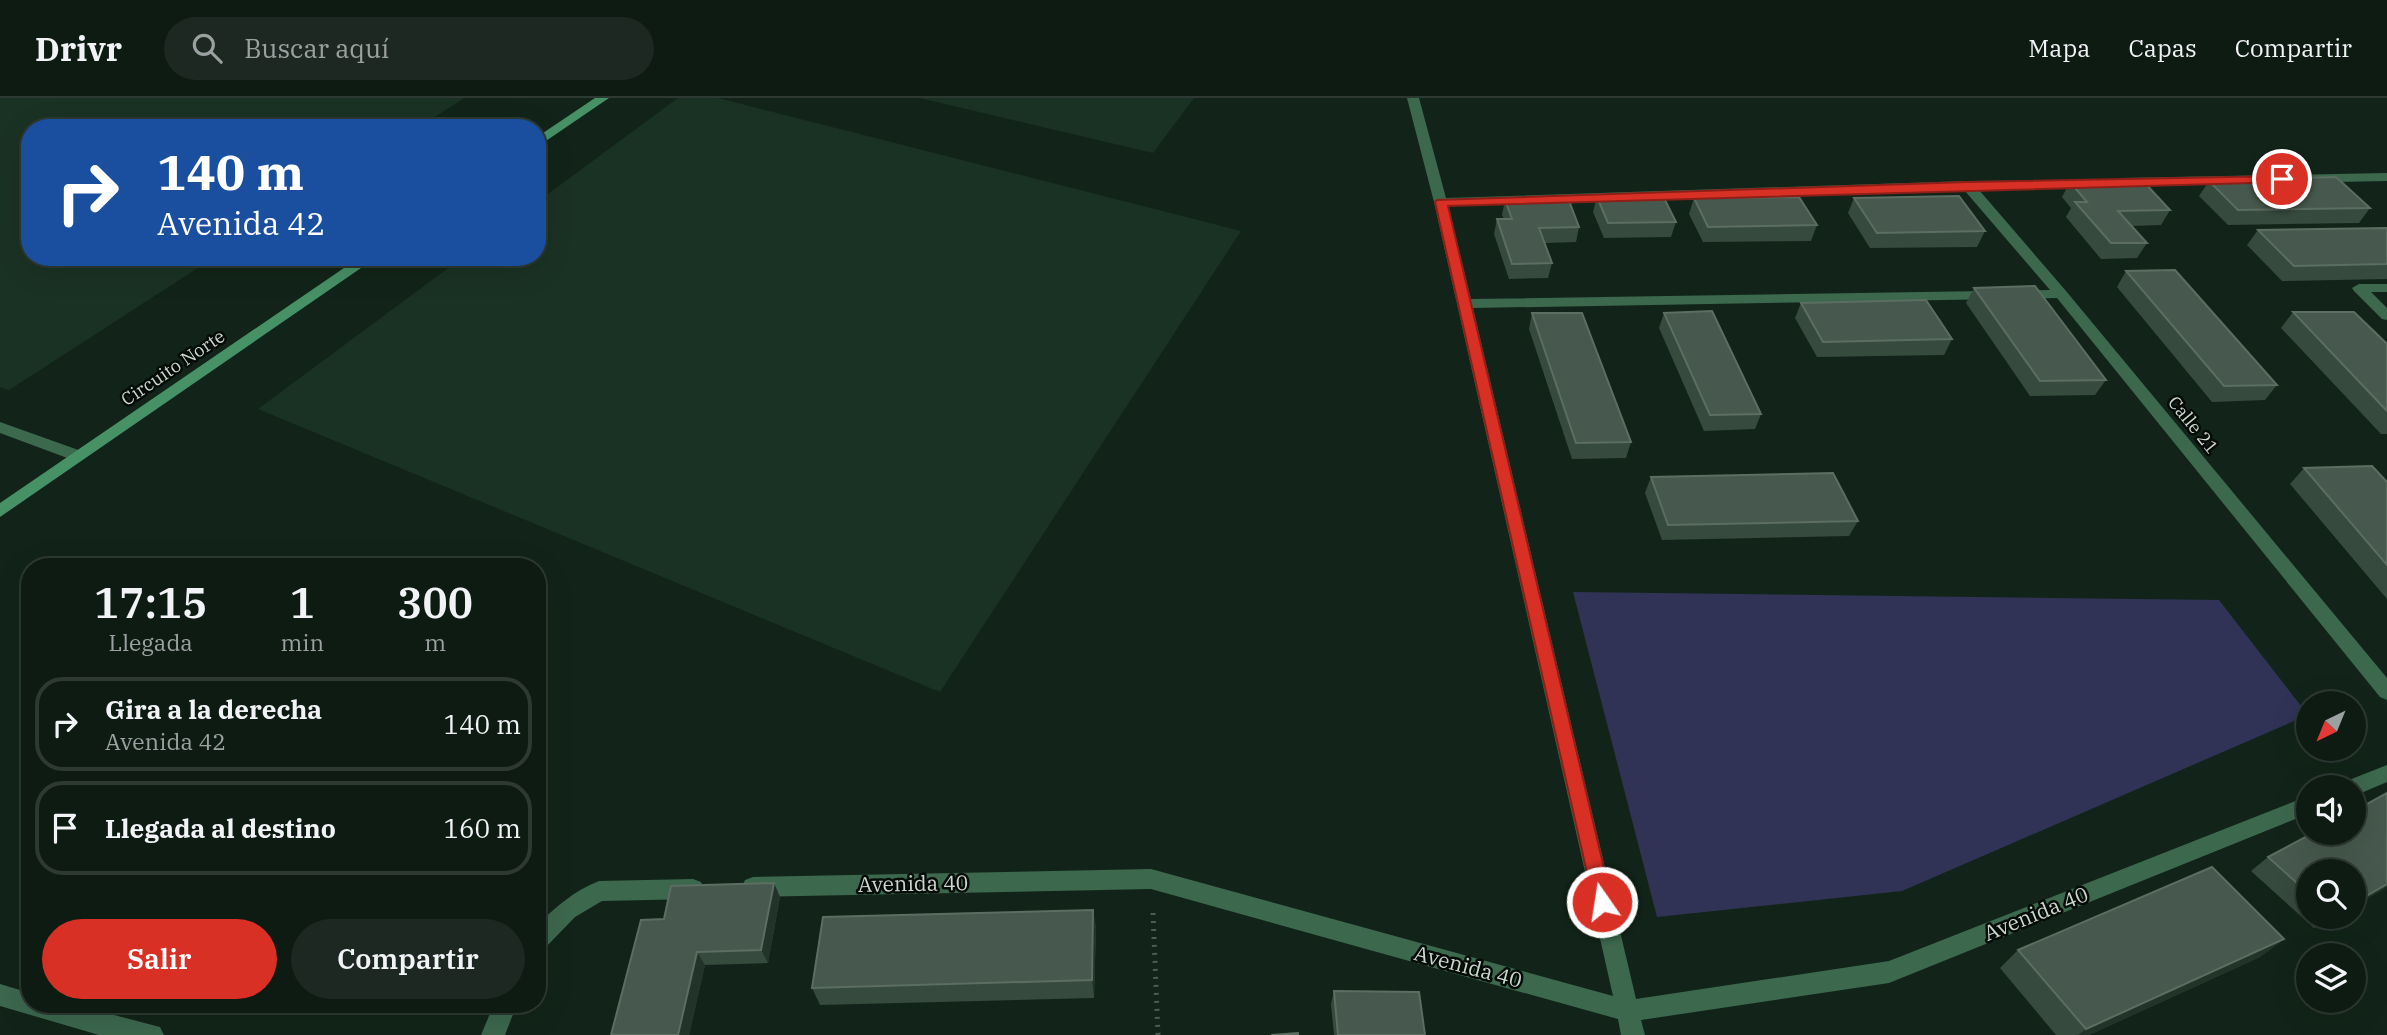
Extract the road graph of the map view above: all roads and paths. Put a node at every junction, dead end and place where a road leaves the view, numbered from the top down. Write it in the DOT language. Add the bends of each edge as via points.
graph roads {
  1 [pos="604,98"];
  2 [pos="1413,98"];
  3 [pos="546,137"];
  4 [pos="2387,177"];
  5 [pos="1967,186"];
  6 [pos="1441,202"];
  7 [pos="357,266"];
  8 [pos="2387,288"];
  9 [pos="2061,294"];
  10 [pos="1464,304"];
  11 [pos="2387,316"];
  12 [pos="0,426"];
  13 [pos="78,456"];
  14 [pos="0,512"];
  15 [pos="2387,692"];
  16 [pos="2387,773"];
  17 [pos="2366,782"];
  18 [pos="2296,810"];
  19 [pos="1151,879"];
  20 [pos="709,888"];
  21 [pos="737,888"];
  22 [pos="546,932"];
  23 [pos="0,995"];
  24 [pos="21,1001"];
  25 [pos="1627,1011"];
  26 [pos="58,1013"];
  27 [pos="502,1013"];
  28 [pos="119,1033"];
  29 [pos="152,1035"];
  30 [pos="493,1035"];
  31 [pos="1158,1035"];
  32 [pos="1633,1035"];
  1 -- 3 [label="main road"];
  2 -- 6 [label="street"];
  4 -- 5 [label="street"];
  5 -- 6 [label="street"];
  5 -- 9 [label="street, Calle 21"];
  6 -- 10 [label="street"];
  7 -- 13 [label="main road, Circuito Norte"];
  8 -- 11 [label="street" via="2359,288"];
  9 -- 10 [label="street"];
  9 -- 15 [label="street, Calle 21"];
  10 -- 25 [label="street"];
  12 -- 13 [label="street"];
  13 -- 14 [label="main road, Circuito Norte"];
  16 -- 17 [label="street"];
  18 -- 25 [label="street, Avenida 40" via="1889,972"];
  19 -- 21 [label="street, Avenida 40"];
  19 -- 25 [label="street, Avenida 40"];
  19 -- 31 [label="path"];
  20 -- 22 [label="street" via="599,891 567,910"];
  23 -- 24 [label="street"];
  25 -- 32 [label="street"];
  26 -- 28 [label="street"];
  27 -- 30 [label="street"];
  28 -- 29 [label="street"];
}
